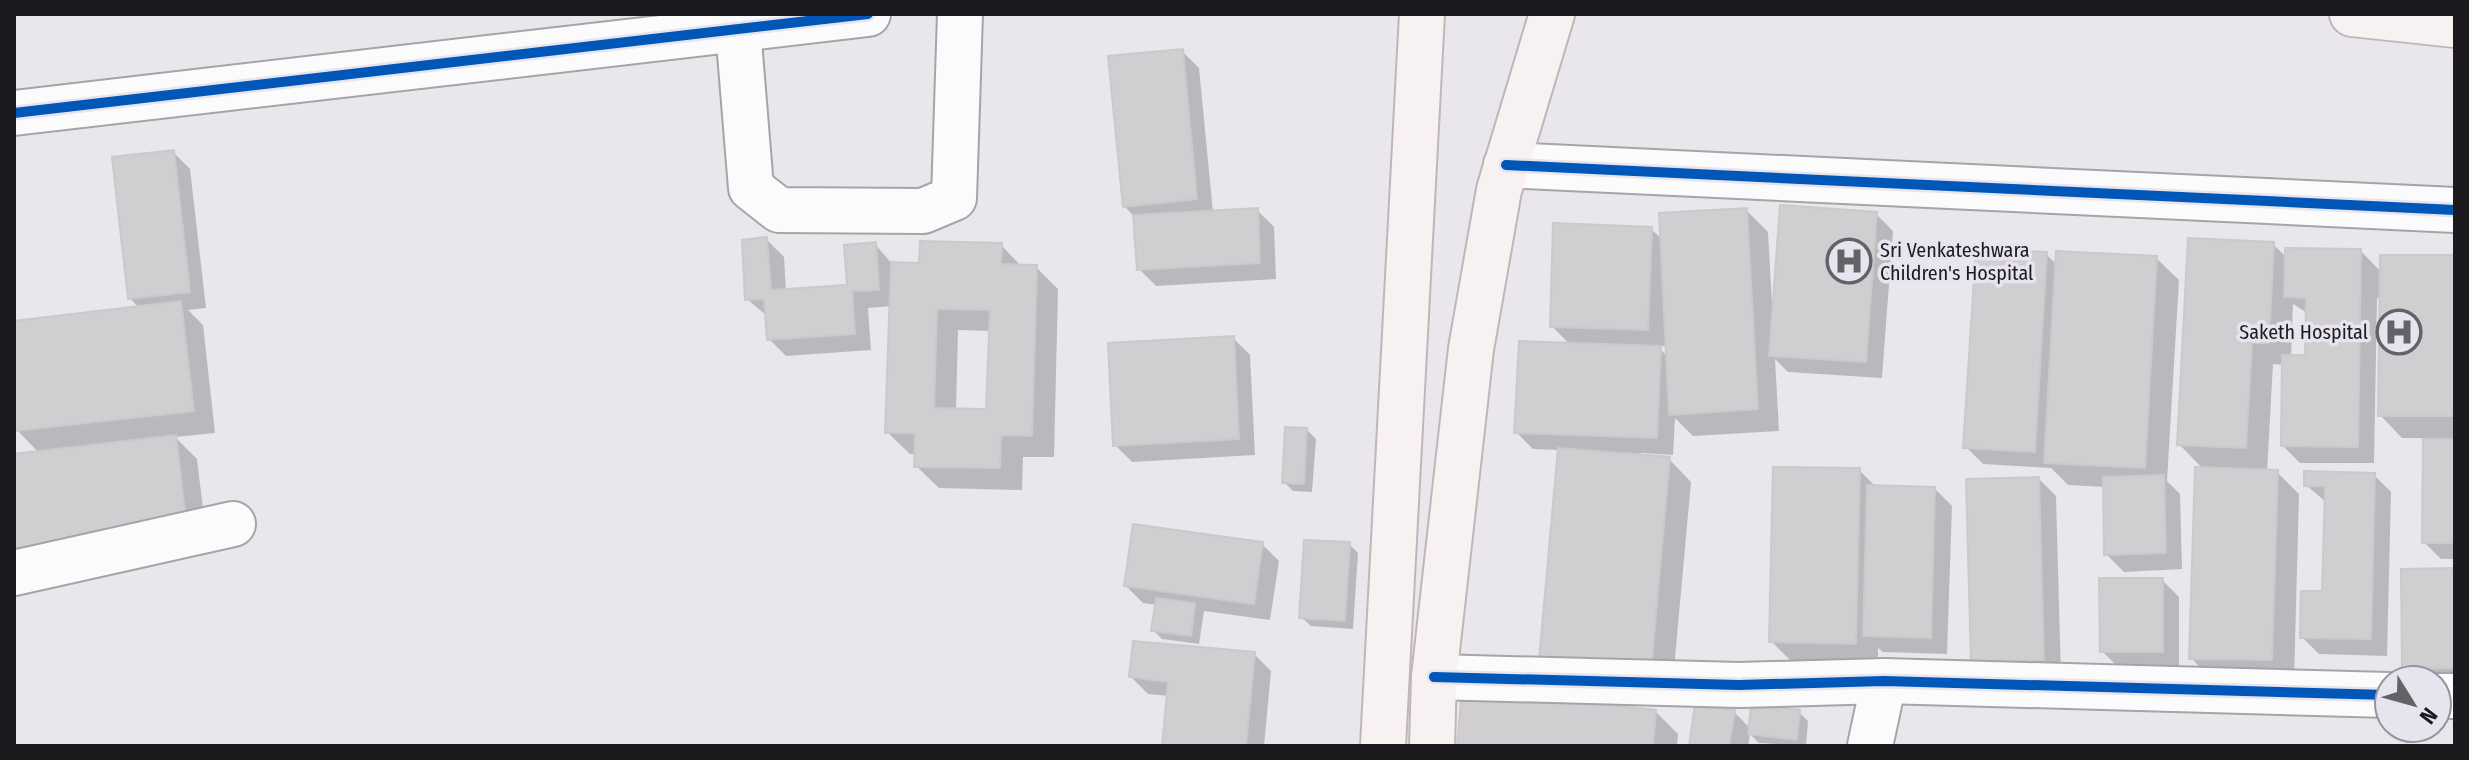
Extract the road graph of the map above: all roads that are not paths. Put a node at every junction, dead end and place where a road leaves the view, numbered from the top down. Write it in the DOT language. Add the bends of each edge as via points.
graph roads {
  1 [pos="868,14"];
  2 [pos="960,14"];
  3 [pos="1422,14"];
  4 [pos="1552,14"];
  5 [pos="2352,14"];
  6 [pos="2455,25"];
  7 [pos="738,29"];
  8 [pos="14,113"];
  9 [pos="1506,165"];
  10 [pos="2455,210"];
  11 [pos="233,524"];
  12 [pos="14,573"];
  13 [pos="1434,677"];
  14 [pos="1884,681"];
  15 [pos="2373,695"];
  16 [pos="1383,746"];
  17 [pos="1432,746"];
  18 [pos="1870,746"];
  1 -- 7 [label="street"];
  2 -- 7 [label="street" via="954,198 923,211 779,210 751,188"];
  3 -- 16 [label="main road"];
  4 -- 9 [label="main road"];
  5 -- 6 [label="main road"];
  7 -- 8 [label="street"];
  9 -- 10 [label="street"];
  9 -- 13 [label="main road" via="1471,349"];
  11 -- 12 [label="street"];
  13 -- 14 [label="street" via="1739,685"];
  13 -- 17 [label="main road"];
  14 -- 15 [label="street"];
  14 -- 18 [label="street"];
}
